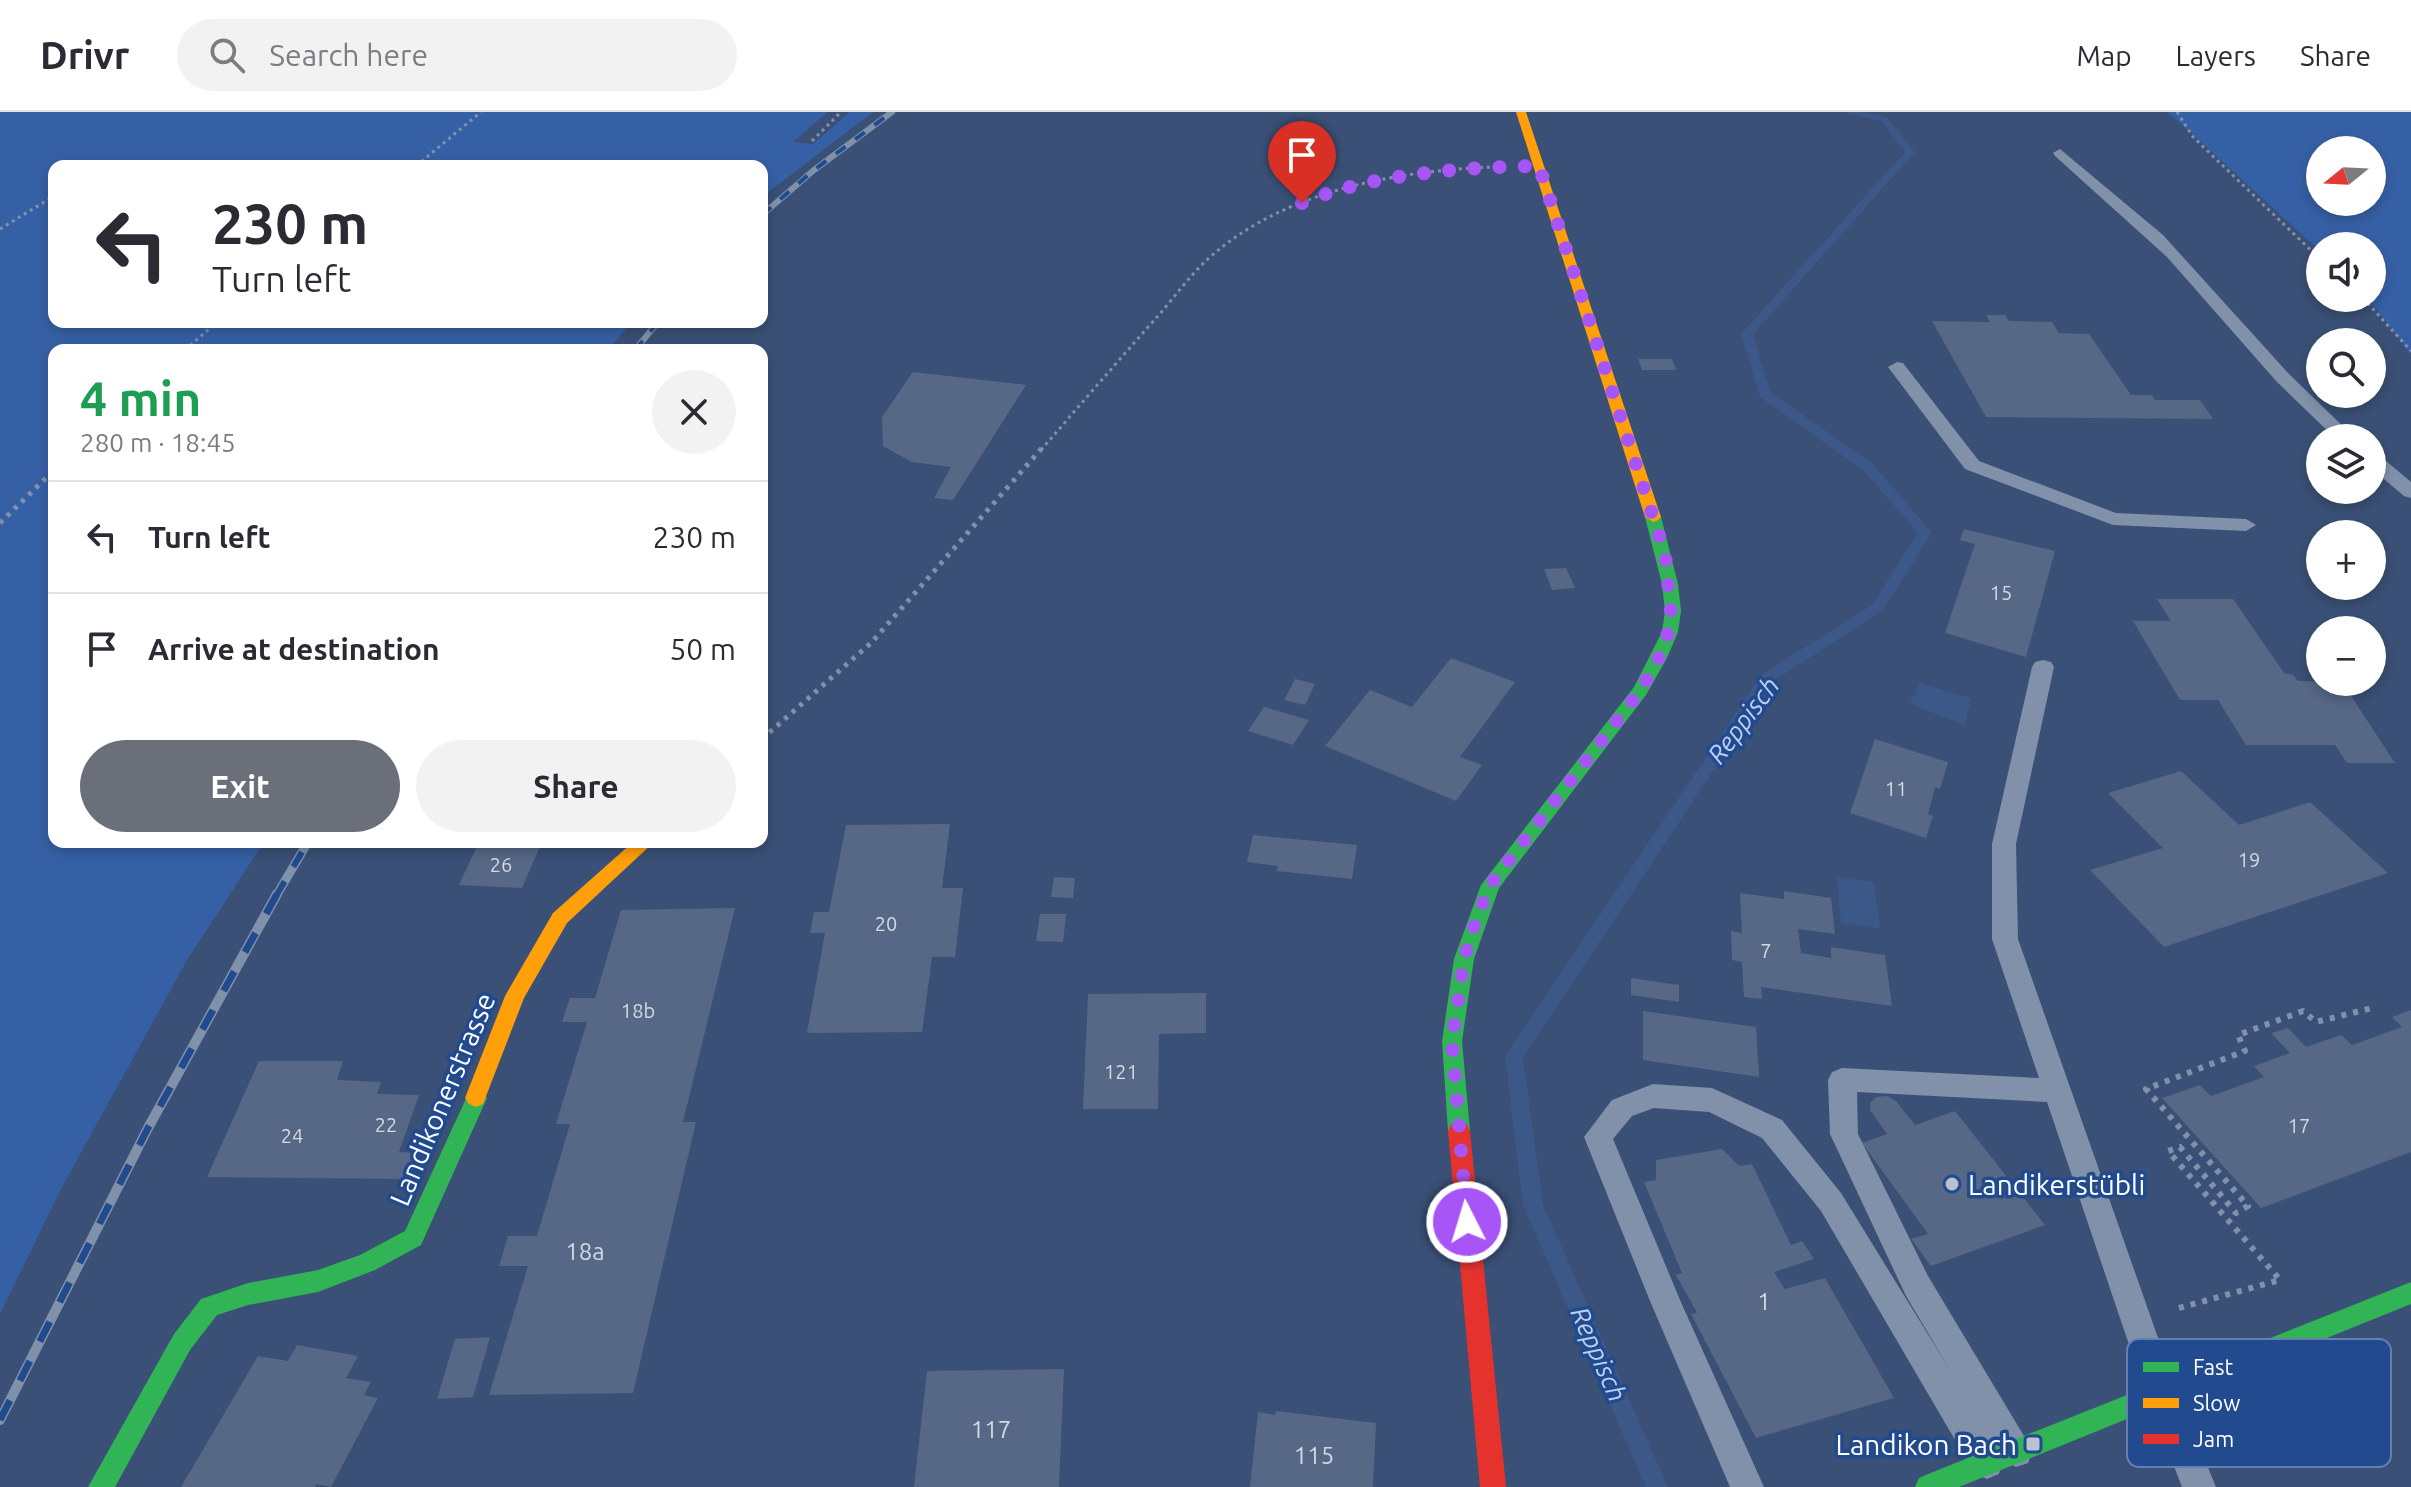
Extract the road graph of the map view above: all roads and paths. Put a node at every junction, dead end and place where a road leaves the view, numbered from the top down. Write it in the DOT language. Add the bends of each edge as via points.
graph roads {
  1 [pos="481,112"];
  2 [pos="841,112"];
  3 [pos="1521,112"];
  4 [pos="2177,112"];
  5 [pos="812,141"];
  6 [pos="2060,153"];
  7 [pos="423,160"];
  8 [pos="1539,166"];
  9 [pos="48,200"];
  10 [pos="0,229"];
  11 [pos="2306,246"];
  12 [pos="2376,312"];
  13 [pos="210,328"];
  14 [pos="192,344"];
  15 [pos="2411,351"];
  16 [pos="1897,367"];
  17 [pos="2329,424"];
  18 [pos="2386,471"];
  19 [pos="48,476"];
  20 [pos="2411,492"];
  21 [pos="0,523"];
  22 [pos="2246,525"];
  23 [pos="2043,667"];
  24 [pos="768,734"];
  25 [pos="638,848"];
  26 [pos="2372,1008"];
  27 [pos="2058,1091"];
  28 [pos="2411,1293"];
  29 [pos="2136,1320"];
  30 [pos="2143,1339"];
  31 [pos="2295,1339"];
  32 [pos="2127,1406"];
  33 [pos="2016,1451"];
  34 [pos="1987,1462"];
  35 [pos="2191,1467"];
  36 [pos="101,1487"];
  37 [pos="1493,1487"];
  38 [pos="1747,1487"];
  39 [pos="1928,1487"];
  40 [pos="2199,1487"];
  1 -- 7 [label="path"];
  2 -- 5 [label="path"];
  3 -- 8 [label="street"];
  4 -- 11 [label="path" via="2193,137"];
  6 -- 17 [label="lane" via="2185,266 2281,378"];
  8 -- 24 [label="path" via="1425,174 1323,194 1259,222 1209,258 872,642"];
  8 -- 37 [label="street" via="1665,554 1672,622 1640,691 1490,885 1464,959 1452,1041"];
  9 -- 10 [label="path"];
  12 -- 15 [label="path"];
  13 -- 14 [label="path"];
  16 -- 22 [label="lane" via="1972,465 2113,519"];
  18 -- 20 [label="lane"];
  19 -- 21 [label="path"];
  23 -- 27 [label="lane" via="2004,844 2005,939"];
  25 -- 36 [label="street, Landikonerstrasse" via="560,918 515,996 471,1112 413,1238 318,1281 209,1307 182,1342"];
  26 -- 29 [label="path" via="2316,1022 2303,1011 2238,1035 2245,1051 2146,1089 2248,1206 2236,1213 2180,1147 2168,1151 2280,1280"];
  27 -- 29 [label="lane"];
  27 -- 33 [label="lane" via="1842,1080 1844,1134 1917,1286"];
  28 -- 31 [label="street"];
  29 -- 30 [label="lane"];
  32 -- 33 [label="street"];
  33 -- 34 [label="street"];
  34 -- 38 [label="lane" via="1831,1202 1772,1129 1712,1100 1653,1096 1622,1108 1598,1137"];
  34 -- 39 [label="street"];
  35 -- 40 [label="lane"];
}
